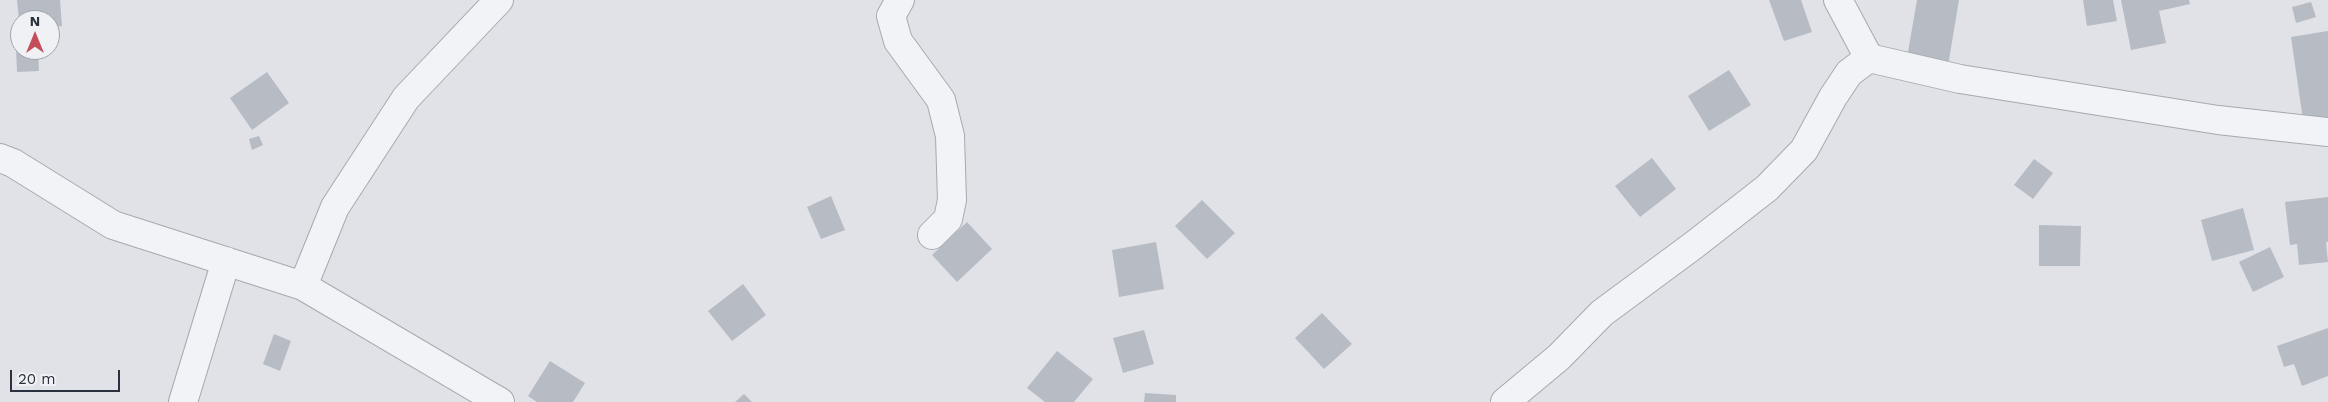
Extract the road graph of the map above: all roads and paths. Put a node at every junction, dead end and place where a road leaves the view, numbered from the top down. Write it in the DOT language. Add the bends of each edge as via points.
graph roads {
  1 [pos="499,0"];
  2 [pos="900,0"];
  3 [pos="1838,0"];
  4 [pos="1868,58"];
  5 [pos="2328,132"];
  6 [pos="0,158"];
  7 [pos="932,234"];
  8 [pos="226,261"];
  9 [pos="302,286"];
  10 [pos="183,402"];
  11 [pos="500,402"];
  12 [pos="1505,402"];
  1 -- 9 [label="street" via="406,98 335,207"];
  2 -- 7 [label="street" via="891,16 898,41 941,100 950,136 952,200 948,219"];
  3 -- 4 [label="street"];
  4 -- 5 [label="street" via="1960,78 2209,119"];
  4 -- 12 [label="street" via="1849,73 1804,150 1767,188 1602,313 1559,357"];
  6 -- 8 [label="street" via="113,226"];
  8 -- 9 [label="street"];
  8 -- 10 [label="street"];
  9 -- 11 [label="street"];
}
